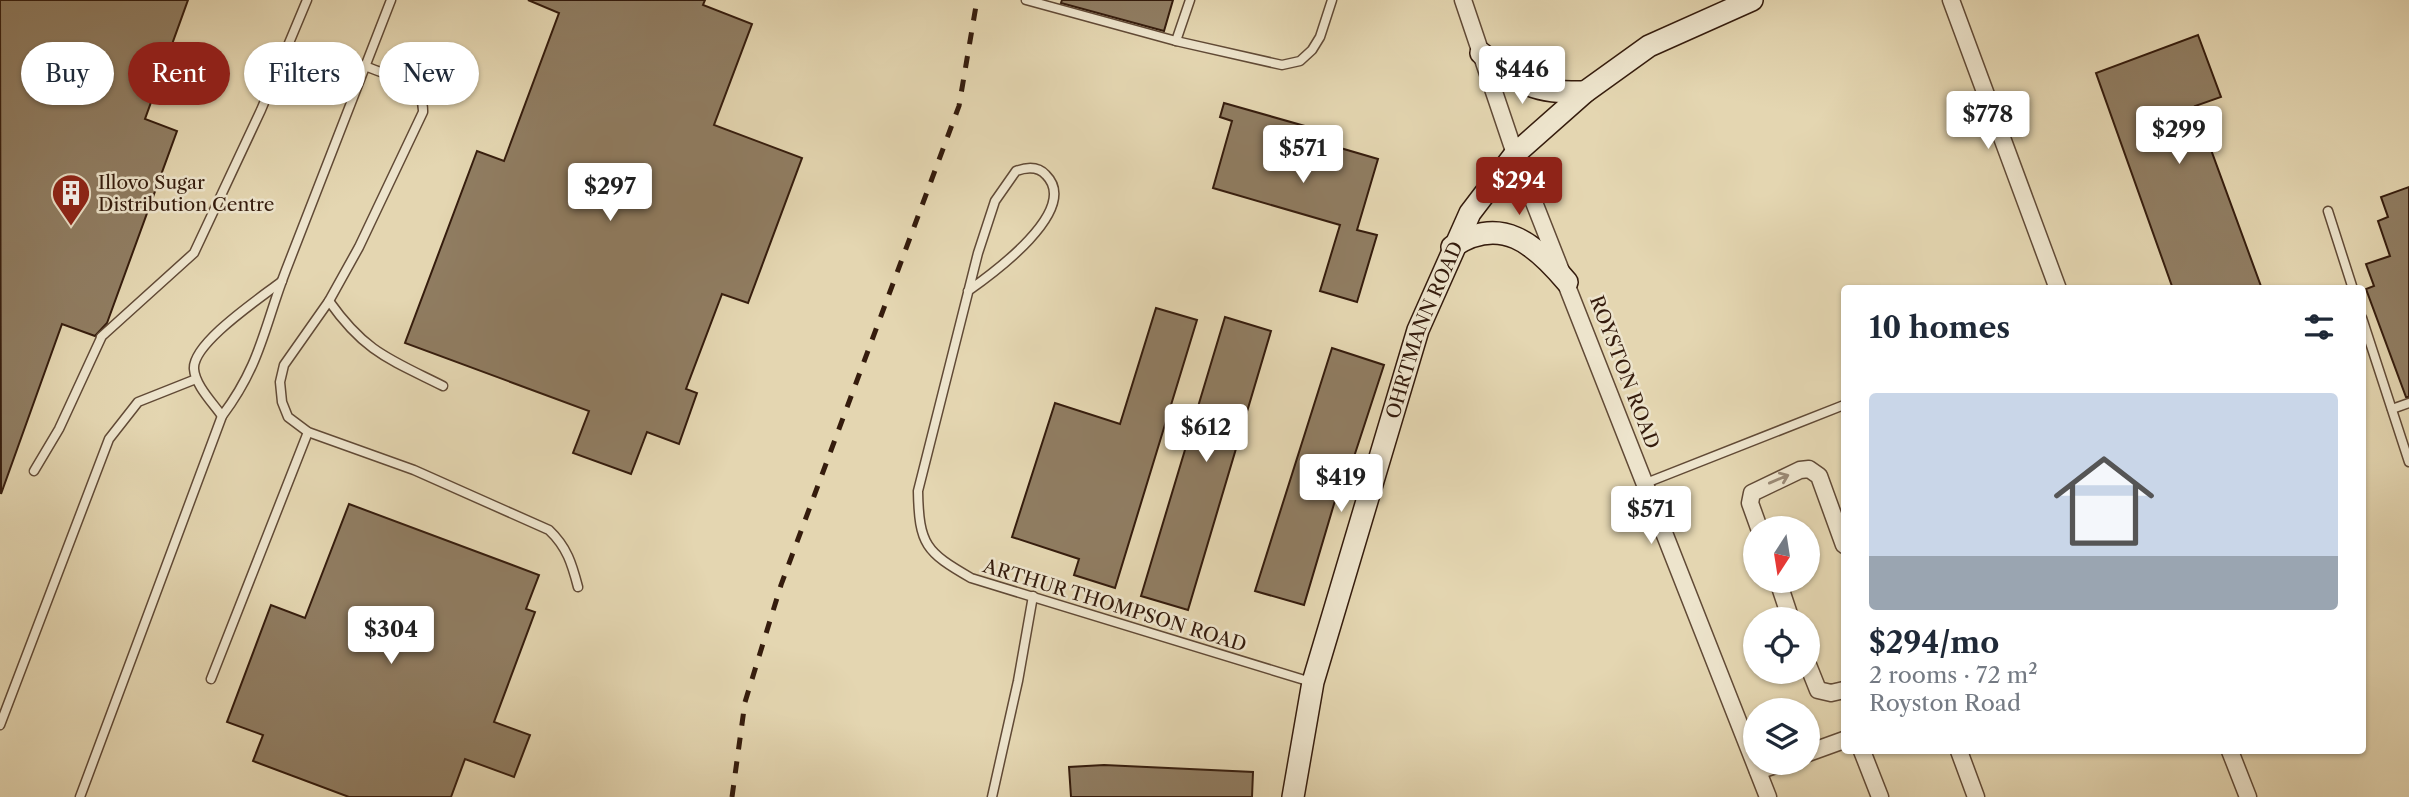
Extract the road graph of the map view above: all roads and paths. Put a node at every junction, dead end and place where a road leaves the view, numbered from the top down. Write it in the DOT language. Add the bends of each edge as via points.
graph roads {
  1 [pos="307,0"];
  2 [pos="391,0"];
  3 [pos="1026,0"];
  4 [pos="1190,0"];
  5 [pos="1332,0"];
  6 [pos="1463,0"];
  7 [pos="1752,0"];
  8 [pos="1951,0"];
  9 [pos="1176,41"];
  10 [pos="1481,53"];
  11 [pos="365,66"];
  12 [pos="1586,92"];
  13 [pos="350,105"];
  14 [pos="1516,154"];
  15 [pos="2328,212"];
  16 [pos="1452,247"];
  17 [pos="282,281"];
  18 [pos="1567,282"];
  19 [pos="2057,285"];
  20 [pos="2352,285"];
  21 [pos="968,291"];
  22 [pos="329,302"];
  23 [pos="2366,330"];
  24 [pos="196,379"];
  25 [pos="443,386"];
  26 [pos="2409,402"];
  27 [pos="1841,406"];
  28 [pos="2392,409"];
  29 [pos="222,416"];
  30 [pos="308,432"];
  31 [pos="2409,462"];
  32 [pos="34,471"];
  33 [pos="1646,483"];
  34 [pos="1755,516"];
  35 [pos="1841,537"];
  36 [pos="578,587"];
  37 [pos="1033,596"];
  38 [pos="211,678"];
  39 [pos="1313,682"];
  40 [pos="1816,684"];
  41 [pos="1841,691"];
  42 [pos="0,725"];
  43 [pos="1743,732"];
  44 [pos="1841,741"];
  45 [pos="1820,749"];
  46 [pos="1863,754"];
  47 [pos="1960,754"];
  48 [pos="2232,754"];
  49 [pos="1760,775"];
  50 [pos="80,797"];
  51 [pos="992,797"];
  52 [pos="1293,797"];
  53 [pos="1768,797"];
  54 [pos="1880,797"];
  55 [pos="1976,797"];
  56 [pos="2248,797"];
  1 -- 32 [label="lane" via="194,253 101,338"];
  2 -- 11 [label="lane"];
  3 -- 9 [label="lane"];
  4 -- 9 [label="lane"];
  5 -- 9 [label="lane" via="1312,50 1291,64"];
  6 -- 10 [label="street, ROYSTON ROAD"];
  7 -- 12 [label="main road, OHRTMANN ROAD" via="1649,46"];
  8 -- 19 [label="street"];
  10 -- 12 [label="main road" via="1518,83"];
  10 -- 14 [label="street, ROYSTON ROAD"];
  11 -- 22 [label="lane" via="412,86 421,95 422,112"];
  12 -- 14 [label="main road, OHRTMANN ROAD"];
  13 -- 17 [label="lane"];
  14 -- 16 [label="main road, OHRTMANN ROAD" via="1470,213"];
  14 -- 18 [label="street, ROYSTON ROAD"];
  15 -- 20 [label="lane"];
  16 -- 18 [label="main road" via="1482,233 1506,234 1530,244"];
  16 -- 39 [label="main road, OHRTMANN ROAD" via="1418,330"];
  17 -- 24 [label="lane" via="205,347 194,365"];
  17 -- 29 [label="lane" via="255,365"];
  18 -- 33 [label="street, ROYSTON ROAD"];
  21 -- 21 [label="lane, ARTHUR THOMPSON ROAD" via="1041,229 1054,197 1049,178 1042,172 1031,167 1016,171 995,201"];
  21 -- 37 [label="lane, ARTHUR THOMPSON ROAD" via="918,491 919,522 936,558 971,578"];
  22 -- 25 [label="lane" via="357,338 378,354"];
  22 -- 30 [label="lane" via="292,349 280,382 288,417"];
  23 -- 28 [label="lane"];
  24 -- 29 [label="lane"];
  24 -- 42 [label="lane" via="138,402 109,439"];
  26 -- 28 [label="lane"];
  27 -- 33 [label="lane"];
  28 -- 31 [label="lane"];
  29 -- 50 [label="lane"];
  30 -- 36 [label="lane" via="414,470 549,530 569,556"];
  30 -- 38 [label="lane"];
  33 -- 43 [label="street, ROYSTON ROAD"];
  34 -- 35 [label="street, one-way" via="1752,493 1809,469 1819,476"];
  37 -- 39 [label="lane, ARTHUR THOMPSON ROAD"];
  37 -- 51 [label="lane"];
  39 -- 52 [label="main road, OHRTMANN ROAD"];
  40 -- 41 [label="street" via="1818,690"];
  44 -- 45 [label="street"];
  46 -- 54 [label="street"];
  47 -- 55 [label="street"];
  48 -- 56 [label="street"];
  49 -- 53 [label="street, ROYSTON ROAD"];
}
